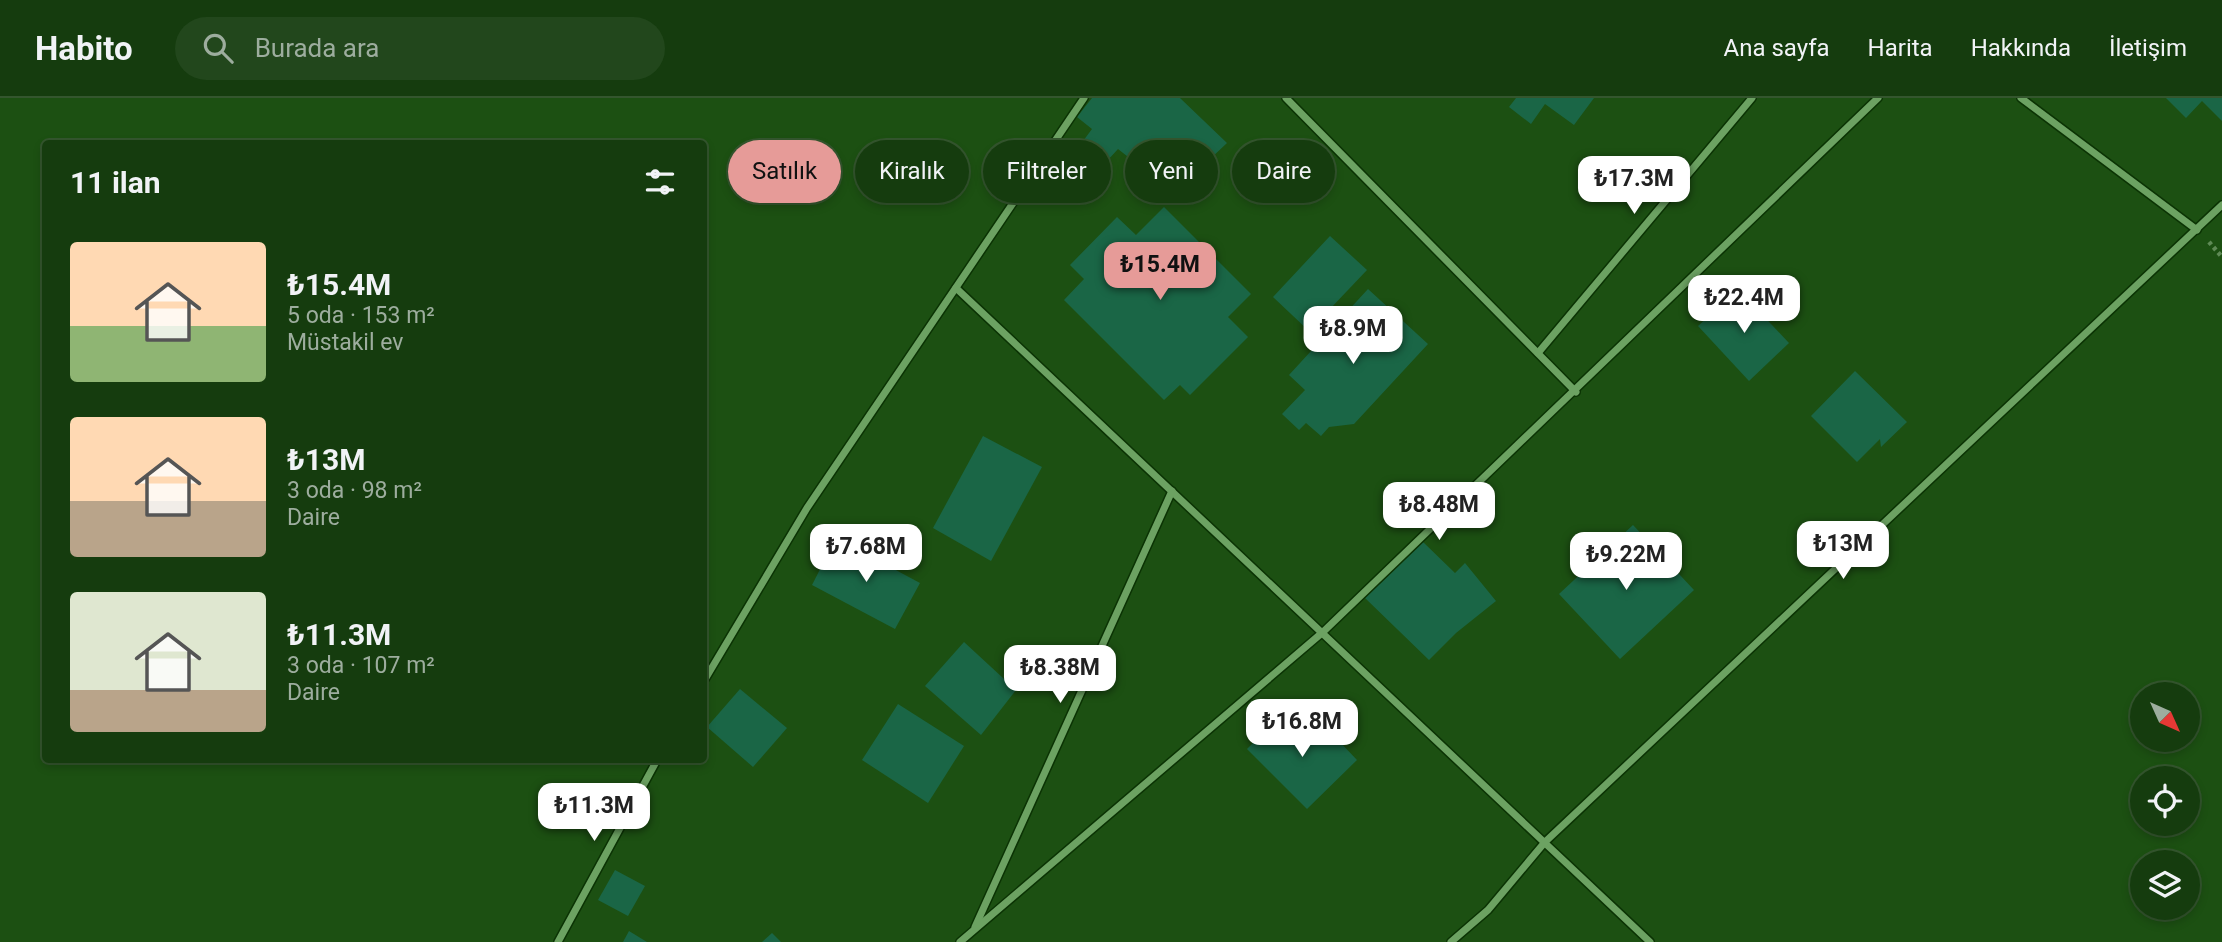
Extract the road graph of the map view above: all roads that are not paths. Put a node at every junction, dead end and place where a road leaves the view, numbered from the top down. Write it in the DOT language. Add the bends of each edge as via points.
graph roads {
  1 [pos="1084,98"];
  2 [pos="1286,98"];
  3 [pos="1752,98"];
  4 [pos="1878,98"];
  5 [pos="2021,98"];
  6 [pos="2222,205"];
  7 [pos="2197,230"];
  8 [pos="956,288"];
  9 [pos="1538,353"];
  10 [pos="1576,392"];
  11 [pos="1172,491"];
  12 [pos="1323,632"];
  13 [pos="707,676"];
  14 [pos="655,763"];
  15 [pos="1545,842"];
  16 [pos="974,930"];
  17 [pos="558,942"];
  18 [pos="960,942"];
  19 [pos="1451,942"];
  20 [pos="1650,942"];
  1 -- 8 [label="street"];
  2 -- 9 [label="street"];
  3 -- 9 [label="street"];
  4 -- 10 [label="street"];
  5 -- 7 [label="street"];
  6 -- 7 [label="street"];
  7 -- 15 [label="street"];
  8 -- 11 [label="street"];
  8 -- 13 [label="street" via="807,508"];
  9 -- 10 [label="street"];
  10 -- 12 [label="street"];
  11 -- 12 [label="street"];
  11 -- 16 [label="street"];
  12 -- 15 [label="street"];
  12 -- 16 [label="street"];
  14 -- 17 [label="street"];
  15 -- 19 [label="street" via="1488,910"];
  15 -- 20 [label="street"];
  16 -- 18 [label="street"];
}
